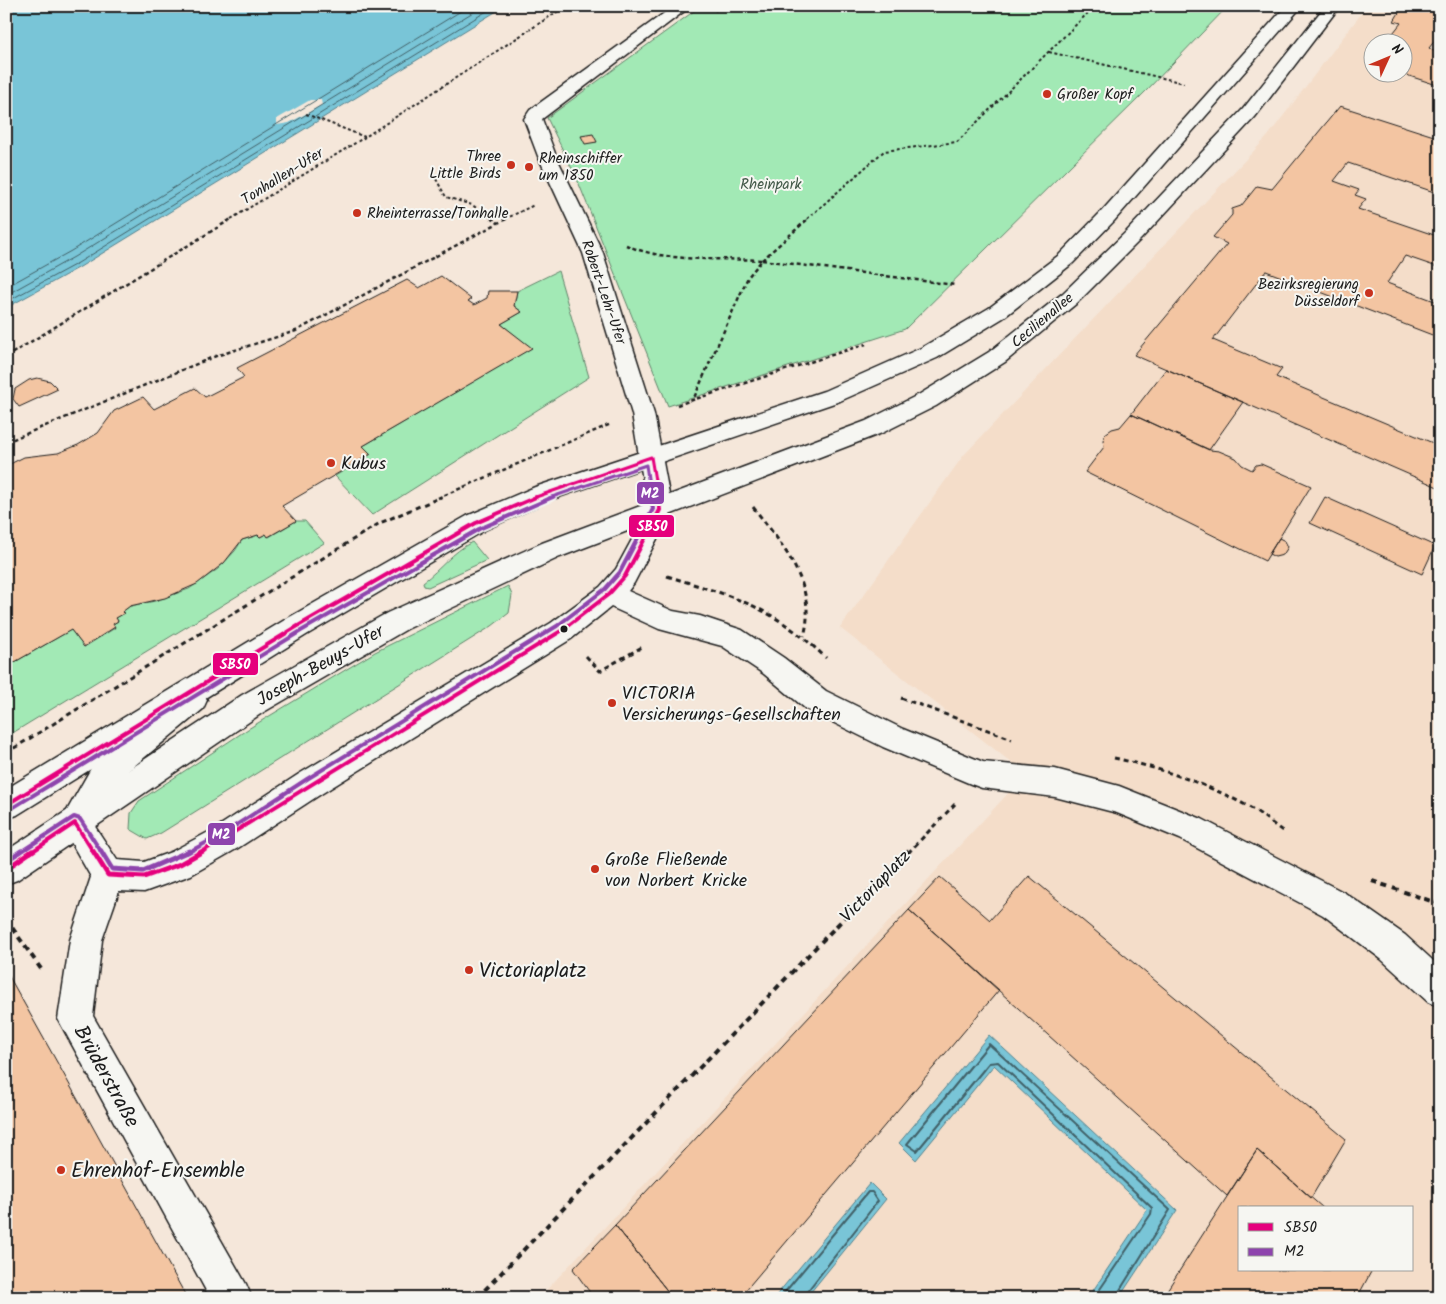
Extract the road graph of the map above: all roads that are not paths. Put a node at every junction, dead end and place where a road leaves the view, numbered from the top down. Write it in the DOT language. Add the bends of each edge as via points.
graph roads {
  1 [pos="684,6"];
  2 [pos="1295,6"];
  3 [pos="1333,6"];
  4 [pos="651,456"];
  5 [pos="660,510"];
  6 [pos="609,594"];
  7 [pos="229,670"];
  8 [pos="6,805"];
  9 [pos="75,823"];
  10 [pos="6,869"];
  11 [pos="108,874"];
  12 [pos="1440,990"];
  13 [pos="232,1298"];
  1 -- 4 [label="main road, Robert-Lehr-Ufer" via="536,114 533,120 593,252 643,414"];
  2 -- 4 [label="main road, Cecilienallee" via="1107,217 1066,259 996,313 960,336 894,370 832,396"];
  3 -- 5 [label="main road, Cecilienallee" via="1249,113 1134,235 1070,298 997,357 928,400 874,427"];
  4 -- 5 [label="main road, Robert-Lehr-Ufer"];
  4 -- 7 [label="main road" via="544,493 476,523 298,626"];
  5 -- 6 [label="main road" via="625,576"];
  5 -- 9 [label="main road, Joseph-Beuys-Ufer" via="535,557 397,621 252,704"];
  6 -- 11 [label="main road" via="560,631 227,838 180,864 144,876"];
  6 -- 12 [label="main road" via="661,617 732,638 816,700 893,738 982,775 1055,783 1119,800 1192,829 1334,904 1392,947"];
  7 -- 8 [label="main road"];
  7 -- 9 [label="main road" via="105,772"];
  9 -- 10 [label="main road, Joseph-Beuys-Ufer"];
  9 -- 11 [label="main road"];
  11 -- 13 [label="main road, Brüderstraße" via="86,940 75,1019"];
}
